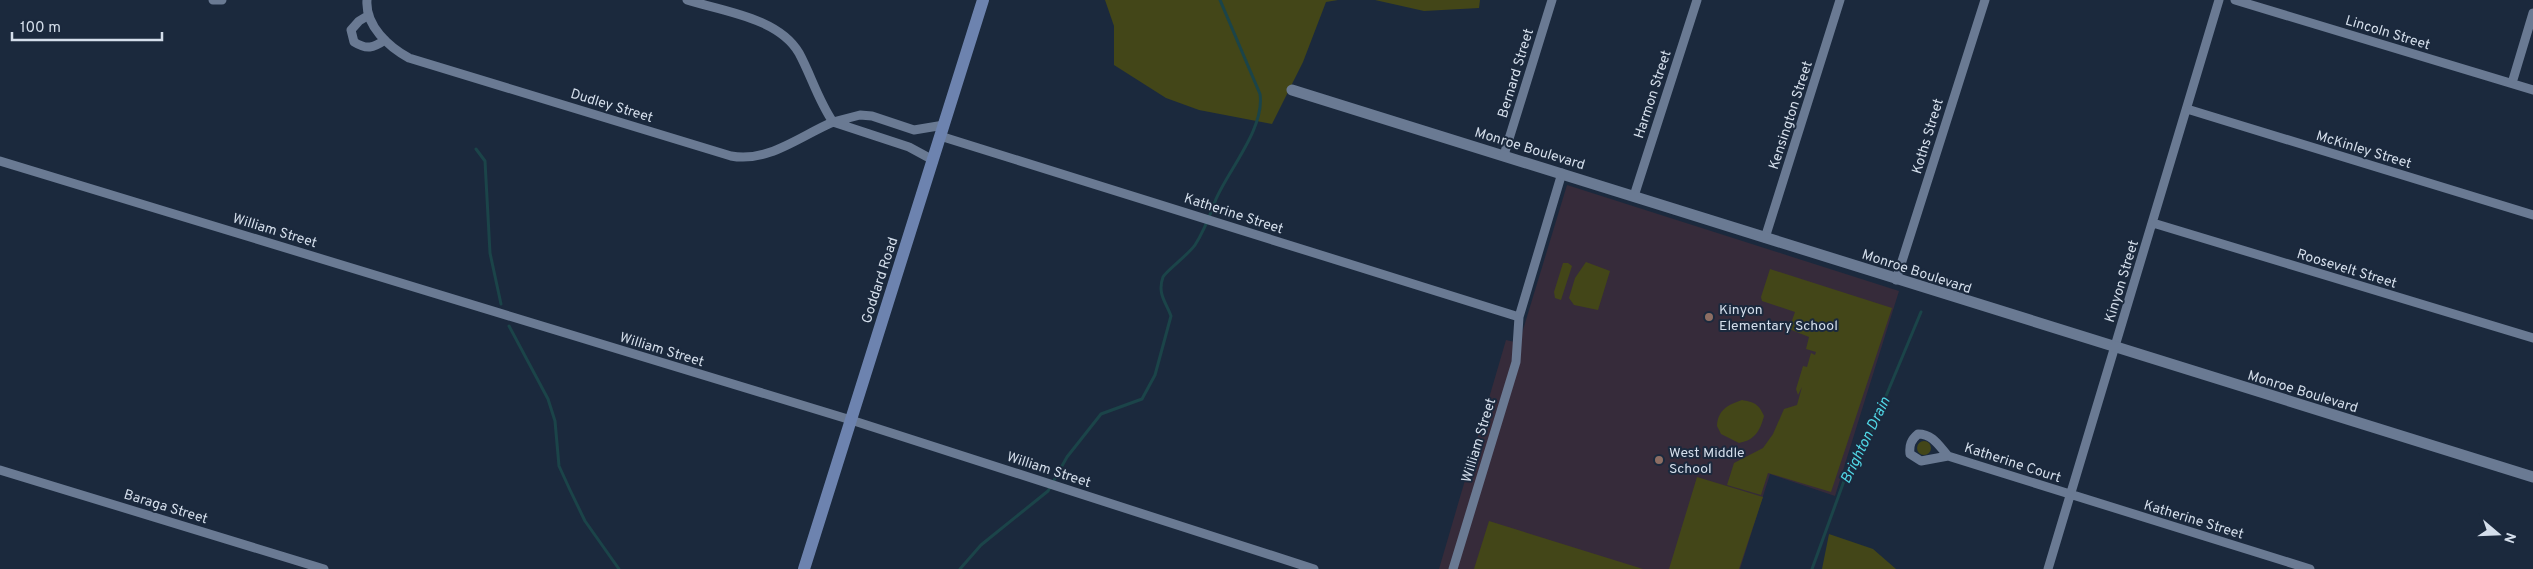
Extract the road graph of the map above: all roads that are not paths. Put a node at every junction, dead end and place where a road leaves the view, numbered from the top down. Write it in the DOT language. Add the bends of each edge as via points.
graph roads {
  1 [pos="213,0"];
  2 [pos="222,0"];
  3 [pos="367,0"];
  4 [pos="688,0"];
  5 [pos="983,0"];
  6 [pos="1552,0"];
  7 [pos="1697,0"];
  8 [pos="1840,0"];
  9 [pos="1984,0"];
  10 [pos="2219,0"];
  11 [pos="2235,0"];
  12 [pos="2533,13"];
  13 [pos="369,15"];
  14 [pos="385,40"];
  15 [pos="2512,83"];
  16 [pos="1292,90"];
  17 [pos="2533,90"];
  18 [pos="2187,109"];
  19 [pos="832,122"];
  20 [pos="942,130"];
  21 [pos="1504,155"];
  22 [pos="933,160"];
  23 [pos="0,161"];
  24 [pos="1562,173"];
  25 [pos="1634,196"];
  26 [pos="2533,215"];
  27 [pos="2153,223"];
  28 [pos="1765,238"];
  29 [pos="1896,280"];
  30 [pos="1519,317"];
  31 [pos="2533,338"];
  32 [pos="2115,349"];
  33 [pos="851,420"];
  34 [pos="1948,456"];
  35 [pos="0,470"];
  36 [pos="2533,477"];
  37 [pos="2070,494"];
  38 [pos="324,569"];
  39 [pos="804,569"];
  40 [pos="1314,569"];
  41 [pos="1453,569"];
  42 [pos="2048,569"];
  43 [pos="2310,569"];
  1 -- 2 [label="street"];
  3 -- 13 [label="street, Dudley Street"];
  4 -- 19 [label="street" via="781,32 800,55"];
  5 -- 20 [label="main road, Goddard Road"];
  6 -- 21 [label="street, Bernard Street"];
  7 -- 25 [label="street, Harmon Street"];
  8 -- 28 [label="street, Kensington Street"];
  9 -- 29 [label="street, Koths Street"];
  10 -- 18 [label="street, Kinyon Street"];
  11 -- 15 [label="street, Lincoln Street"];
  12 -- 15 [label="street"];
  13 -- 14 [label="street, Dudley Street"];
  13 -- 14 [label="street" via="351,30 354,42 363,48 373,48"];
  14 -- 19 [label="street, Dudley Street" via="410,58 740,158 767,154"];
  15 -- 17 [label="street, Lincoln Street"];
  16 -- 21 [label="street, Monroe Boulevard"];
  18 -- 26 [label="street, McKinley Street"];
  18 -- 27 [label="street, Kinyon Street"];
  19 -- 20 [label="street, Katherine Street" via="860,115 914,130"];
  19 -- 22 [label="street" via="909,147"];
  20 -- 22 [label="main road, Goddard Road"];
  20 -- 30 [label="street, Katherine Street" via="1220,224"];
  21 -- 24 [label="street, Monroe Boulevard"];
  22 -- 33 [label="main road, Goddard Road"];
  23 -- 33 [label="street, William Street"];
  24 -- 25 [label="street, Monroe Boulevard"];
  24 -- 30 [label="street"];
  25 -- 28 [label="street, Monroe Boulevard"];
  27 -- 31 [label="street, Roosevelt Street"];
  27 -- 32 [label="street, Kinyon Street"];
  28 -- 29 [label="street, Monroe Boulevard"];
  29 -- 32 [label="street, Monroe Boulevard"];
  30 -- 41 [label="street, William Street" via="1516,362"];
  32 -- 36 [label="street, Monroe Boulevard"];
  32 -- 37 [label="street, Kinyon Street"];
  33 -- 39 [label="main road, Goddard Road"];
  33 -- 40 [label="street, William Street"];
  34 -- 37 [label="street, Katherine Court"];
  35 -- 38 [label="street, Baraga Street"];
  37 -- 42 [label="street, Kinyon Street"];
  37 -- 43 [label="street, Katherine Street"];
}
